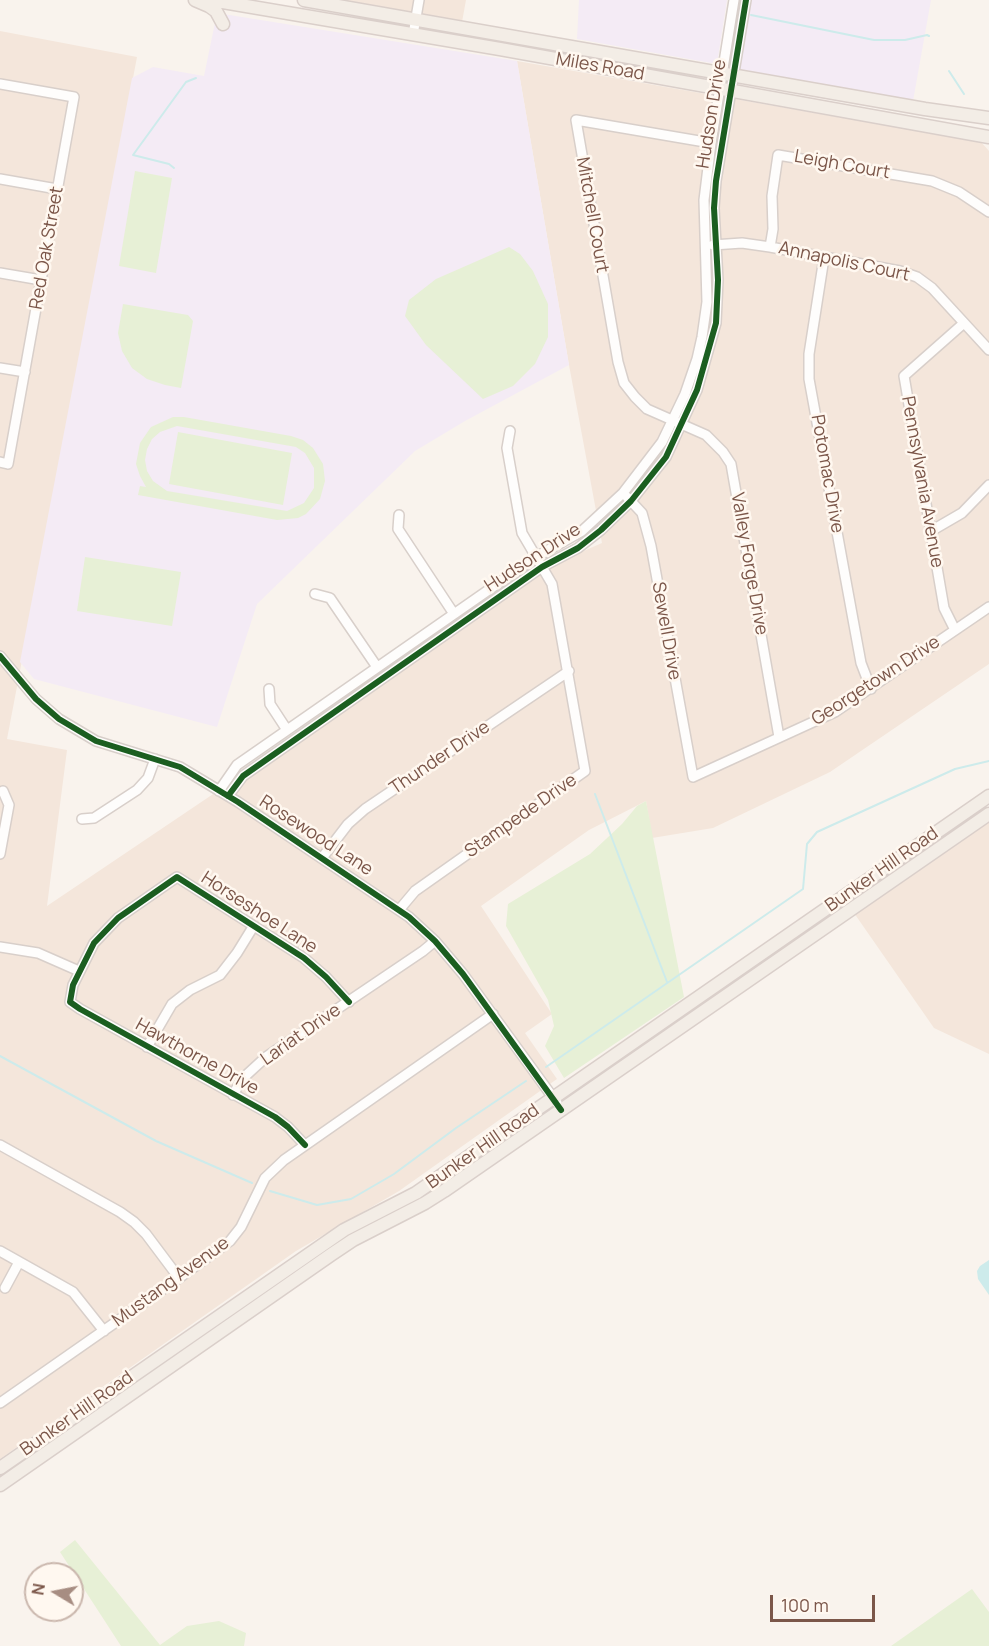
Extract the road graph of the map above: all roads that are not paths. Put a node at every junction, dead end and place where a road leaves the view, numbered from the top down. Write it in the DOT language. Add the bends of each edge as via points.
graph roads {
  1 [pos="195,0"];
  2 [pos="211,0"];
  3 [pos="304,0"];
  4 [pos="419,0"];
  5 [pos="734,0"];
  6 [pos="746,0"];
  7 [pos="228,1"];
  8 [pos="324,2"];
  9 [pos="415,19"];
  10 [pos="223,24"];
  11 [pos="413,34"];
  12 [pos="594,50"];
  13 [pos="591,65"];
  14 [pos="728,74"];
  15 [pos="0,84"];
  16 [pos="726,91"];
  17 [pos="989,118"];
  18 [pos="989,137"];
  19 [pos="711,142"];
  20 [pos="0,179"];
  21 [pos="57,189"];
  22 [pos="989,212"];
  23 [pos="716,245"];
  24 [pos="705,246"];
  25 [pos="770,247"];
  26 [pos="824,258"];
  27 [pos="0,273"];
  28 [pos="41,280"];
  29 [pos="964,323"];
  30 [pos="989,350"];
  31 [pos="0,368"];
  32 [pos="25,372"];
  33 [pos="678,423"];
  34 [pos="510,431"];
  35 [pos="0,462"];
  36 [pos="989,485"];
  37 [pos="623,493"];
  38 [pos="631,501"];
  39 [pos="399,515"];
  40 [pos="931,531"];
  41 [pos="536,557"];
  42 [pos="542,567"];
  43 [pos="315,594"];
  44 [pos="989,607"];
  45 [pos="454,614"];
  46 [pos="955,630"];
  47 [pos="0,656"];
  48 [pos="377,667"];
  49 [pos="568,671"];
  50 [pos="269,689"];
  51 [pos="871,689"];
  52 [pos="286,730"];
  53 [pos="779,737"];
  54 [pos="155,759"];
  55 [pos="693,777"];
  56 [pos="3,791"];
  57 [pos="219,791"];
  58 [pos="228,796"];
  59 [pos="989,796"];
  60 [pos="989,814"];
  61 [pos="82,819"];
  62 [pos="0,854"];
  63 [pos="322,858"];
  64 [pos="399,909"];
  65 [pos="253,927"];
  66 [pos="435,940"];
  67 [pos="0,947"];
  68 [pos="79,970"];
  69 [pos="349,1002"];
  70 [pos="493,1014"];
  71 [pos="147,1047"];
  72 [pos="233,1095"];
  73 [pos="554,1098"];
  74 [pos="561,1110"];
  75 [pos="0,1145"];
  76 [pos="305,1145"];
  77 [pos="0,1251"];
  78 [pos="19,1262"];
  79 [pos="179,1278"];
  80 [pos="5,1288"];
  81 [pos="104,1331"];
  82 [pos="0,1403"];
  83 [pos="0,1468"];
  84 [pos="0,1485"];
  1 -- 10 [label="main road" via="216,11"];
  2 -- 7 [label="main road, Miles Road"];
  3 -- 8 [label="main road, Miles Road"];
  4 -- 9 [label="street"];
  5 -- 14 [label="street, Hudson Drive"];
  6 -- 14 [label="street, Hudson Drive"];
  7 -- 11 [label="main road, Miles Road"];
  8 -- 9 [label="main road, Miles Road"];
  9 -- 11 [label="street"];
  9 -- 12 [label="main road, Miles Road"];
  11 -- 13 [label="main road, Miles Road"];
  12 -- 13 [label="main road"];
  12 -- 14 [label="main road, Miles Road"];
  13 -- 16 [label="main road, Miles Road"];
  14 -- 16 [label="street, Hudson Drive"];
  14 -- 17 [label="main road, Miles Road"];
  15 -- 21 [label="street, Red Oak Street" via="74,97"];
  16 -- 18 [label="main road, Miles Road"];
  16 -- 19 [label="street, Hudson Drive"];
  16 -- 23 [label="street, Hudson Drive" via="714,208"];
  19 -- 24 [label="street, Hudson Drive" via="704,200"];
  19 -- 33 [label="street, Mitchell Court" via="576,120 624,383 648,409"];
  20 -- 21 [label="street"];
  21 -- 28 [label="street, Red Oak Street"];
  22 -- 25 [label="street, Leigh Court" via="959,192 932,181 778,155"];
  23 -- 24 [label="street, Annapolis Court"];
  23 -- 25 [label="street, Annapolis Court"];
  23 -- 33 [label="street, Hudson Drive" via="716,322 697,390"];
  24 -- 33 [label="street, Hudson Drive" via="707,302 702,337"];
  25 -- 26 [label="street, Annapolis Court"];
  26 -- 29 [label="street, Annapolis Court" via="917,277"];
  26 -- 51 [label="street, Potomac Drive" via="809,354 809,380 861,663"];
  27 -- 28 [label="street"];
  28 -- 32 [label="street, Red Oak Street"];
  29 -- 30 [label="street, Annapolis Court"];
  29 -- 40 [label="street, Pennsylvania Avenue" via="904,376"];
  31 -- 32 [label="street"];
  32 -- 35 [label="street, Red Oak Street" via="8,464"];
  33 -- 37 [label="street, Hudson Drive"];
  33 -- 38 [label="street, Hudson Drive" via="666,457"];
  33 -- 53 [label="street, Valley Forge Drive" via="706,435 731,465"];
  34 -- 41 [label="street, Stampede Drive" via="507,448 522,533"];
  36 -- 40 [label="street" via="962,513"];
  37 -- 38 [label="street, Sewell Drive"];
  37 -- 41 [label="street, Hudson Drive" via="582,531"];
  38 -- 42 [label="street, Hudson Drive" via="578,548"];
  38 -- 55 [label="street, Sewell Drive" via="642,513 651,546"];
  39 -- 45 [label="street" via="398,529"];
  40 -- 46 [label="street, Pennsylvania Avenue" via="944,608"];
  41 -- 42 [label="street, Stampede Drive"];
  41 -- 45 [label="street, Hudson Drive"];
  42 -- 49 [label="street, Stampede Drive" via="552,584"];
  42 -- 58 [label="street, Hudson Drive" via="243,776"];
  43 -- 48 [label="street" via="330,598"];
  44 -- 46 [label="street, Georgetown Drive"];
  45 -- 48 [label="street, Hudson Drive"];
  46 -- 51 [label="street, Georgetown Drive"];
  47 -- 54 [label="street, Rosewood Lane" via="36,699 59,719 96,741"];
  48 -- 52 [label="street, Hudson Drive"];
  49 -- 63 [label="street, Thunder Drive" via="365,809"];
  49 -- 64 [label="street, Stampede Drive" via="585,771 415,891"];
  50 -- 52 [label="street" via="270,704"];
  51 -- 53 [label="street, Georgetown Drive" via="835,712"];
  52 -- 57 [label="street, Hudson Drive" via="237,765"];
  53 -- 55 [label="street, Georgetown Drive"];
  54 -- 57 [label="street, Rosewood Lane" via="180,767"];
  54 -- 61 [label="street" via="148,778 137,790 94,818"];
  56 -- 62 [label="street" via="9,805"];
  57 -- 58 [label="street, Rosewood Lane"];
  58 -- 63 [label="street, Rosewood Lane"];
  59 -- 73 [label="main road, Bunker Hill Road"];
  60 -- 74 [label="main road, Bunker Hill Road"];
  63 -- 64 [label="street, Rosewood Lane"];
  64 -- 66 [label="street, Rosewood Lane"];
  65 -- 68 [label="street, Horseshoe Lane" via="177,877 118,918 94,943"];
  65 -- 69 [label="street, Horseshoe Lane" via="304,958"];
  65 -- 71 [label="street" via="219,975 172,1004"];
  66 -- 69 [label="street, Lariat Drive"];
  66 -- 70 [label="street, Rosewood Lane"];
  67 -- 68 [label="street" via="38,953"];
  68 -- 71 [label="street, Hawthorne Drive" via="70,1002"];
  69 -- 72 [label="street, Lariat Drive" via="266,1057 242,1078"];
  70 -- 73 [label="street, Rosewood Lane"];
  70 -- 76 [label="street, Mustang Avenue"];
  71 -- 72 [label="street, Hawthorne Drive"];
  72 -- 76 [label="street, Hawthorne Drive" via="275,1117"];
  73 -- 74 [label="street, Rosewood Lane"];
  73 -- 83 [label="main road, Bunker Hill Road" via="416,1193 344,1230"];
  74 -- 84 [label="main road, Bunker Hill Road" via="425,1203 352,1240"];
  75 -- 79 [label="street" via="120,1212 147,1234"];
  76 -- 79 [label="street, Mustang Avenue" via="265,1178 242,1227 230,1241"];
  77 -- 78 [label="street"];
  78 -- 80 [label="street"];
  78 -- 81 [label="street" via="73,1292"];
  79 -- 81 [label="street, Mustang Avenue"];
  81 -- 82 [label="street, Mustang Avenue"];
}
